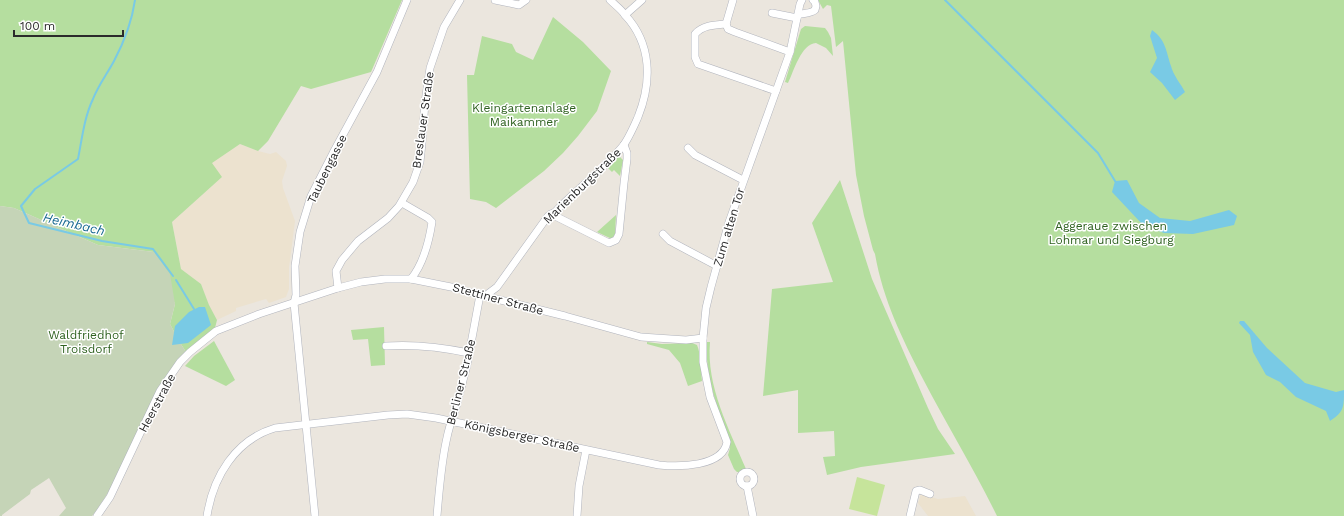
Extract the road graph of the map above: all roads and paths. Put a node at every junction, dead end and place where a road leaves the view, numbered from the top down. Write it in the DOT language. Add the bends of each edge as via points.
graph roads {
  1 [pos="407,0"];
  2 [pos="460,0"];
  3 [pos="495,0"];
  4 [pos="526,0"];
  5 [pos="610,0"];
  6 [pos="642,0"];
  7 [pos="733,0"];
  8 [pos="802,0"];
  9 [pos="813,0"];
  10 [pos="772,13"];
  11 [pos="625,15"];
  12 [pos="797,17"];
  13 [pos="726,24"];
  14 [pos="790,52"];
  15 [pos="776,91"];
  16 [pos="624,145"];
  17 [pos="688,148"];
  18 [pos="743,180"];
  19 [pos="402,203"];
  20 [pos="551,214"];
  21 [pos="663,234"];
  22 [pos="717,266"];
  23 [pos="411,279"];
  24 [pos="338,288"];
  25 [pos="482,295"];
  26 [pos="294,303"];
  27 [pos="703,338"];
  28 [pos="386,346"];
  29 [pos="469,354"];
  30 [pos="451,421"];
  31 [pos="306,424"];
  32 [pos="727,442"];
  33 [pos="586,450"];
  34 [pos="747,486"];
  35 [pos="930,494"];
  36 [pos="96,516"];
  37 [pos="207,516"];
  38 [pos="315,516"];
  39 [pos="437,516"];
  40 [pos="577,516"];
  41 [pos="753,516"];
  42 [pos="910,516"];
  1 -- 26 [label="street, Taubengasse" via="377,72 311,196 300,232 295,266"];
  2 -- 19 [label="street, Breslauer Straße" via="444,27 433,57 427,84 420,162"];
  3 -- 4 [label="street" via="520,6"];
  5 -- 11 [label="street, Marienburgstraße"];
  6 -- 11 [label="street"];
  7 -- 13 [label="street"];
  8 -- 12 [label="street, Zum alten Tor"];
  9 -- 12 [label="street" via="816,5 814,10"];
  10 -- 12 [label="street"];
  11 -- 16 [label="street, Marienburgstraße" via="632,22 640,38 648,73 643,104"];
  12 -- 14 [label="street, Zum alten Tor"];
  13 -- 14 [label="street" via="728,29"];
  13 -- 15 [label="street" via="701,28 695,34 695,57 698,64"];
  14 -- 15 [label="street, Zum alten Tor"];
  15 -- 18 [label="street, Zum alten Tor"];
  16 -- 20 [label="street, Marienburgstraße"];
  16 -- 20 [label="street" via="628,153 619,234 616,240 608,243"];
  17 -- 18 [label="street" via="695,155"];
  18 -- 22 [label="street, Zum alten Tor"];
  19 -- 23 [label="street" via="432,222 420,266"];
  19 -- 24 [label="street, Breslauer Straße" via="388,218 358,241 345,256 336,271"];
  20 -- 25 [label="street, Marienburgstraße" via="497,287"];
  21 -- 22 [label="street" via="670,241"];
  22 -- 27 [label="street, Zum alten Tor" via="706,308"];
  23 -- 24 [label="street, Stettiner Straße" via="361,282"];
  23 -- 25 [label="street, Stettiner Straße"];
  24 -- 26 [label="street, Stettiner Straße"];
  25 -- 27 [label="street, Stettiner Straße" via="641,337 686,340"];
  25 -- 29 [label="street, Berliner Straße"];
  26 -- 31 [label="street, Taubengasse"];
  26 -- 36 [label="street, Heerstraße" via="216,331 180,362 160,391 110,497"];
  27 -- 32 [label="street, Zum alten Tor" via="703,362 708,389"];
  28 -- 29 [label="street" via="428,346"];
  29 -- 30 [label="street, Berliner Straße"];
  30 -- 31 [label="street, Königsberger Straße" via="419,415 388,415"];
  30 -- 33 [label="street, Königsberger Straße"];
  30 -- 39 [label="street, Berliner Straße" via="440,473"];
  31 -- 37 [label="street, Königsberger Straße" via="265,431 242,446 222,472 213,492"];
  31 -- 38 [label="street, Taubengasse"];
  32 -- 33 [label="street, Königsberger Straße" via="726,448 718,457 682,466 656,465"];
  33 -- 40 [label="street" via="579,486"];
  34 -- 41 [label="street"];
  35 -- 42 [label="street" via="916,491"];
}
